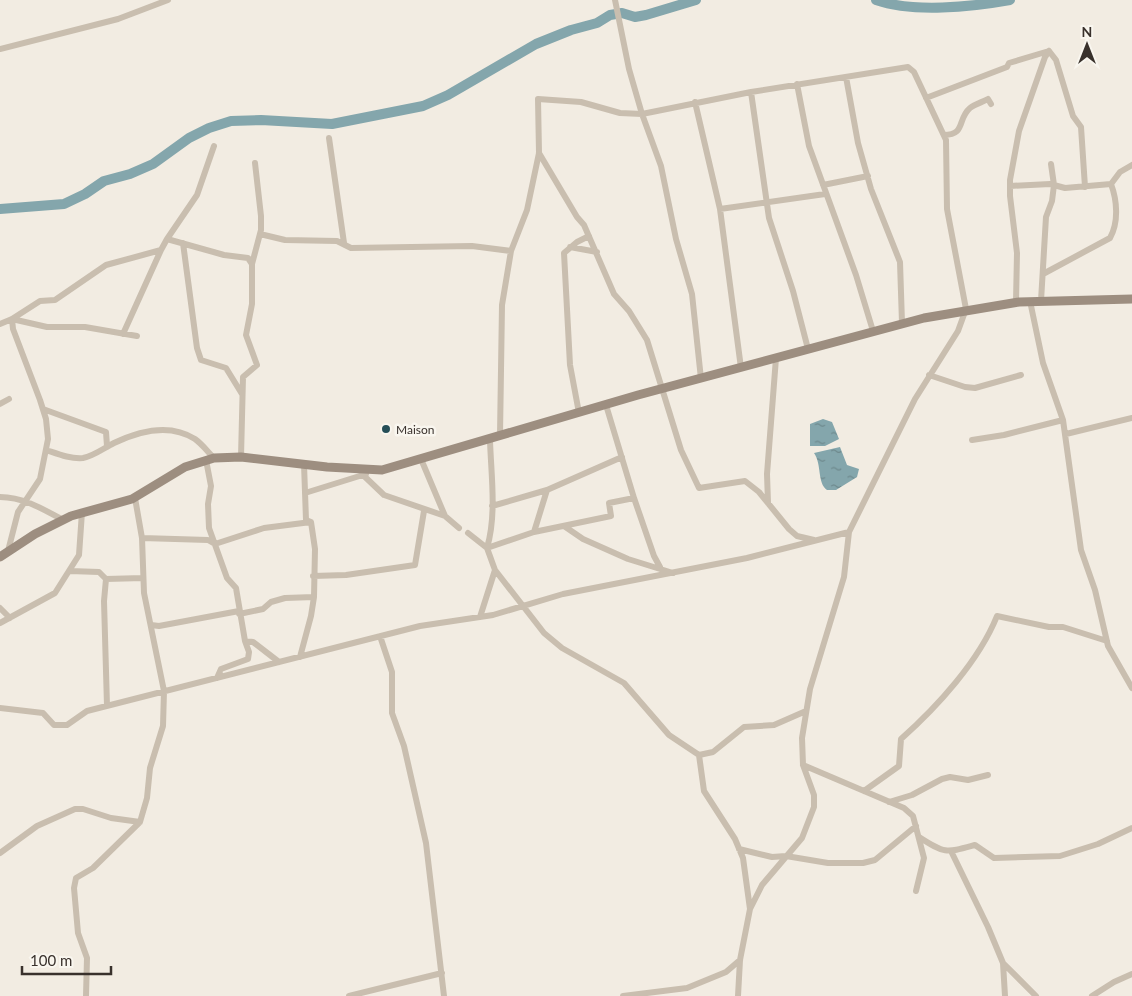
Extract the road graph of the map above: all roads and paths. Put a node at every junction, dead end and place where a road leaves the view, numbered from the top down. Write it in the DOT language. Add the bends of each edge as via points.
graph roads {
  1 [pos="168,0"];
  2 [pos="615,0"];
  3 [pos="0,49"];
  4 [pos="1049,51"];
  5 [pos="846,77"];
  6 [pos="798,84"];
  7 [pos="751,92"];
  8 [pos="926,98"];
  9 [pos="695,102"];
  10 [pos="990,104"];
  11 [pos="642,114"];
  12 [pos="944,135"];
  13 [pos="329,138"];
  14 [pos="214,146"];
  15 [pos="539,153"];
  16 [pos="255,163"];
  17 [pos="1051,164"];
  18 [pos="1132,165"];
  19 [pos="868,176"];
  20 [pos="1111,184"];
  21 [pos="823,185"];
  22 [pos="1054,185"];
  23 [pos="1010,186"];
  24 [pos="1085,187"];
  25 [pos="825,194"];
  26 [pos="768,204"];
  27 [pos="720,209"];
  28 [pos="260,234"];
  29 [pos="589,236"];
  30 [pos="168,239"];
  31 [pos="183,243"];
  32 [pos="344,243"];
  33 [pos="570,247"];
  34 [pos="161,250"];
  35 [pos="511,251"];
  36 [pos="596,252"];
  37 [pos="252,264"];
  38 [pos="1043,274"];
  39 [pos="1132,299"];
  40 [pos="1030,301"];
  41 [pos="1041,301"];
  42 [pos="1016,302"];
  43 [pos="966,309"];
  44 [pos="12,319"];
  45 [pos="902,323"];
  46 [pos="0,324"];
  47 [pos="873,331"];
  48 [pos="123,334"];
  49 [pos="137,336"];
  50 [pos="808,349"];
  51 [pos="776,358"];
  52 [pos="741,368"];
  53 [pos="1021,375"];
  54 [pos="930,376"];
  55 [pos="701,379"];
  56 [pos="662,389"];
  57 [pos="242,395"];
  58 [pos="9,400"];
  59 [pos="0,404"];
  60 [pos="606,405"];
  61 [pos="43,409"];
  62 [pos="579,413"];
  63 [pos="1132,418"];
  64 [pos="1063,420"];
  65 [pos="1066,434"];
  66 [pos="500,435"];
  67 [pos="490,440"];
  68 [pos="972,440"];
  69 [pos="107,446"];
  70 [pos="46,450"];
  71 [pos="241,457"];
  72 [pos="622,457"];
  73 [pos="210,459"];
  74 [pos="421,459"];
  75 [pos="304,464"];
  76 [pos="376,470"];
  77 [pos="363,475"];
  78 [pos="547,490"];
  79 [pos="306,493"];
  80 [pos="0,497"];
  81 [pos="135,498"];
  82 [pos="634,498"];
  83 [pos="24,500"];
  84 [pos="492,506"];
  85 [pos="769,507"];
  86 [pos="424,511"];
  87 [pos="82,512"];
  88 [pos="445,516"];
  89 [pos="63,520"];
  90 [pos="311,522"];
  91 [pos="564,526"];
  92 [pos="459,528"];
  93 [pos="534,532"];
  94 [pos="849,532"];
  95 [pos="468,533"];
  96 [pos="142,538"];
  97 [pos="820,540"];
  98 [pos="215,544"];
  99 [pos="487,548"];
  100 [pos="8,551"];
  101 [pos="0,557"];
  102 [pos="660,567"];
  103 [pos="496,570"];
  104 [pos="70,571"];
  105 [pos="674,573"];
  106 [pos="313,576"];
  107 [pos="143,578"];
  108 [pos="106,580"];
  109 [pos="314,597"];
  110 [pos="522,606"];
  111 [pos="0,608"];
  112 [pos="239,612"];
  113 [pos="480,617"];
  114 [pos="10,618"];
  115 [pos="0,623"];
  116 [pos="151,625"];
  117 [pos="380,636"];
  118 [pos="245,641"];
  119 [pos="1107,641"];
  120 [pos="300,657"];
  121 [pos="279,662"];
  122 [pos="217,678"];
  123 [pos="1132,688"];
  124 [pos="164,692"];
  125 [pos="107,706"];
  126 [pos="0,708"];
  127 [pos="806,711"];
  128 [pos="698,755"];
  129 [pos="803,765"];
  130 [pos="988,775"];
  131 [pos="864,791"];
  132 [pos="889,802"];
  133 [pos="140,822"];
  134 [pos="916,826"];
  135 [pos="1132,828"];
  136 [pos="919,837"];
  137 [pos="739,848"];
  138 [pos="951,851"];
  139 [pos="0,853"];
  140 [pos="786,856"];
  141 [pos="916,891"];
  142 [pos="750,909"];
  143 [pos="740,960"];
  144 [pos="1003,963"];
  145 [pos="442,973"];
  146 [pos="1132,974"];
  147 [pos="86,996"];
  148 [pos="349,996"];
  149 [pos="444,996"];
  150 [pos="623,996"];
  151 [pos="738,996"];
  152 [pos="1005,996"];
  153 [pos="1036,996"];
  154 [pos="1092,996"];
  1 -- 3 [label="street" via="118,19"];
  2 -- 11 [label="street"];
  4 -- 8 [label="street"];
  4 -- 23 [label="street" via="1019,131"];
  4 -- 24 [label="street" via="1056,60 1073,116 1081,127"];
  5 -- 6 [label="street"];
  5 -- 8 [label="street" via="908,67 914,72"];
  5 -- 19 [label="street" via="858,144"];
  6 -- 7 [label="street"];
  6 -- 21 [label="street" via="809,146"];
  7 -- 9 [label="street"];
  7 -- 26 [label="street"];
  8 -- 12 [label="street"];
  9 -- 11 [label="street"];
  9 -- 27 [label="street"];
  10 -- 12 [label="street" via="988,99 969,109 957,132"];
  11 -- 15 [label="street" via="620,113 582,102 538,99"];
  11 -- 55 [label="street" via="661,166 676,239 692,294"];
  12 -- 43 [label="street" via="948,150 947,208"];
  13 -- 32 [label="street"];
  14 -- 30 [label="street" via="197,195"];
  15 -- 29 [label="street"];
  15 -- 35 [label="street" via="527,210"];
  16 -- 28 [label="street"];
  17 -- 22 [label="street"];
  18 -- 20 [label="street" via="1120,172"];
  19 -- 21 [label="street"];
  19 -- 45 [label="street" via="900,262"];
  20 -- 24 [label="street"];
  20 -- 38 [label="street" via="1116,211 1110,238"];
  21 -- 25 [label="street"];
  22 -- 23 [label="street"];
  22 -- 24 [label="street"];
  22 -- 38 [label="street" via="1046,217"];
  23 -- 42 [label="street" via="1017,253"];
  25 -- 26 [label="street"];
  25 -- 47 [label="street"];
  26 -- 27 [label="street"];
  26 -- 50 [label="street"];
  27 -- 52 [label="street"];
  28 -- 32 [label="street" via="285,240"];
  28 -- 37 [label="street"];
  29 -- 33 [label="street"];
  29 -- 36 [label="street"];
  30 -- 31 [label="street"];
  30 -- 34 [label="street"];
  31 -- 37 [label="street" via="248,258"];
  31 -- 57 [label="street" via="201,360 226,368"];
  32 -- 35 [label="street" via="351,248 472,246"];
  33 -- 36 [label="street"];
  33 -- 62 [label="street" via="564,253 570,366"];
  34 -- 44 [label="street" via="106,265 55,300 40,301"];
  34 -- 48 [label="street"];
  35 -- 66 [label="street" via="500,334"];
  36 -- 56 [label="street" via="614,294 647,340"];
  37 -- 57 [label="street" via="252,304 246,335 257,365 242,377"];
  38 -- 41 [label="street"];
  39 -- 41 [label="street"];
  40 -- 41 [label="street"];
  40 -- 42 [label="street"];
  40 -- 64 [label="street" via="1042,359"];
  42 -- 43 [label="street"];
  43 -- 45 [label="street"];
  43 -- 54 [label="street" via="958,331"];
  44 -- 46 [label="street"];
  44 -- 48 [label="street" via="47,327 85,327"];
  44 -- 61 [label="street"];
  45 -- 47 [label="street"];
  47 -- 50 [label="street"];
  48 -- 49 [label="street"];
  50 -- 51 [label="street"];
  51 -- 52 [label="street"];
  51 -- 85 [label="street" via="767,474"];
  52 -- 55 [label="street"];
  53 -- 54 [label="street" via="976,388"];
  54 -- 94 [label="street" via="914,399"];
  55 -- 56 [label="street"];
  56 -- 60 [label="street"];
  56 -- 85 [label="street" via="681,450 699,488 745,481 759,492"];
  57 -- 71 [label="street"];
  58 -- 59 [label="street"];
  60 -- 62 [label="street"];
  60 -- 72 [label="street"];
  61 -- 69 [label="street" via="106,432"];
  61 -- 70 [label="street" via="48,439"];
  62 -- 66 [label="street"];
  63 -- 65 [label="street"];
  64 -- 65 [label="street"];
  64 -- 68 [label="street"];
  65 -- 119 [label="street" via="1081,550"];
  66 -- 67 [label="street"];
  67 -- 74 [label="street"];
  67 -- 84 [label="street"];
  69 -- 70 [label="street" via="82,458"];
  69 -- 73 [label="street" via="148,431 174,430 195,439"];
  70 -- 83 [label="street" via="40,479"];
  71 -- 73 [label="street"];
  71 -- 75 [label="street"];
  72 -- 78 [label="street"];
  72 -- 82 [label="street"];
  73 -- 81 [label="street" via="185,468"];
  73 -- 98 [label="street" via="208,515"];
  74 -- 76 [label="street"];
  74 -- 88 [label="street"];
  75 -- 76 [label="street"];
  75 -- 79 [label="street"];
  76 -- 77 [label="street"];
  77 -- 79 [label="street"];
  77 -- 86 [label="street" via="384,495"];
  78 -- 84 [label="street"];
  78 -- 93 [label="street"];
  79 -- 90 [label="street" via="306,520"];
  80 -- 83 [label="street"];
  81 -- 87 [label="street"];
  81 -- 96 [label="street"];
  82 -- 91 [label="street" via="609,503 611,516"];
  82 -- 102 [label="street"];
  83 -- 89 [label="street"];
  83 -- 100 [label="street"];
  84 -- 99 [label="street"];
  85 -- 97 [label="street" via="797,536"];
  86 -- 88 [label="street"];
  86 -- 106 [label="street" via="413,566"];
  87 -- 89 [label="street"];
  87 -- 104 [label="street" via="78,555"];
  88 -- 92 [label="street"];
  89 -- 100 [label="street"];
  90 -- 98 [label="street" via="264,528"];
  90 -- 106 [label="street" via="315,549"];
  91 -- 93 [label="street"];
  91 -- 102 [label="street" via="583,539 628,559"];
  93 -- 99 [label="street"];
  94 -- 97 [label="street"];
  94 -- 127 [label="street" via="844,576 818,658"];
  95 -- 99 [label="street"];
  96 -- 98 [label="street" via="208,540"];
  96 -- 107 [label="street"];
  97 -- 105 [label="street"];
  98 -- 112 [label="street" via="227,578 236,588"];
  99 -- 103 [label="street"];
  100 -- 101 [label="street"];
  102 -- 105 [label="street"];
  103 -- 110 [label="street"];
  103 -- 113 [label="street"];
  104 -- 108 [label="street" via="99,572"];
  104 -- 114 [label="street" via="55,593"];
  105 -- 110 [label="street" via="563,594"];
  106 -- 109 [label="street"];
  107 -- 108 [label="street"];
  107 -- 116 [label="street"];
  108 -- 125 [label="street"];
  109 -- 112 [label="street" via="285,598 271,602 263,609"];
  109 -- 120 [label="street"];
  110 -- 113 [label="street"];
  110 -- 128 [label="street" via="544,633 562,648 624,683 669,735"];
  111 -- 114 [label="street"];
  112 -- 116 [label="street"];
  112 -- 118 [label="street"];
  113 -- 117 [label="street"];
  114 -- 115 [label="street"];
  116 -- 124 [label="street"];
  117 -- 120 [label="street"];
  117 -- 145 [label="street" via="392,672 392,713 404,746 426,843"];
  118 -- 121 [label="street" via="253,642"];
  118 -- 122 [label="street" via="248,659 221,669"];
  119 -- 123 [label="street"];
  119 -- 131 [label="street" via="1063,627 997,616 969,664 935,709 901,740 899,766"];
  120 -- 121 [label="street"];
  121 -- 122 [label="street"];
  122 -- 124 [label="street"];
  124 -- 125 [label="street"];
  124 -- 133 [label="street" via="161,736 150,768 147,798"];
  125 -- 126 [label="street" via="87,711 67,725 54,725 43,713"];
  127 -- 128 [label="street" via="774,726 744,727 713,752"];
  127 -- 129 [label="street"];
  128 -- 137 [label="street" via="704,791"];
  129 -- 131 [label="street"];
  129 -- 140 [label="street" via="814,795 814,807 802,838"];
  130 -- 132 [label="street" via="968,780 942,779"];
  131 -- 132 [label="street"];
  132 -- 134 [label="street" via="904,808 913,816"];
  133 -- 139 [label="street" via="75,809 37,826"];
  133 -- 147 [label="street" via="93,868 76,878 78,933 87,958"];
  134 -- 136 [label="street"];
  134 -- 140 [label="street" via="875,860 828,862"];
  135 -- 138 [label="street" via="1098,844 1060,856 994,858 976,845"];
  136 -- 138 [label="street" via="938,849"];
  136 -- 141 [label="street" via="924,858"];
  137 -- 140 [label="street" via="764,856"];
  137 -- 142 [label="street" via="747,876"];
  138 -- 144 [label="street"];
  140 -- 142 [label="street" via="762,885"];
  142 -- 143 [label="street"];
  143 -- 150 [label="street" via="726,972 687,988"];
  143 -- 151 [label="street"];
  144 -- 152 [label="street"];
  144 -- 153 [label="street"];
  145 -- 148 [label="street"];
  145 -- 149 [label="street"];
  146 -- 154 [label="street"];
}
